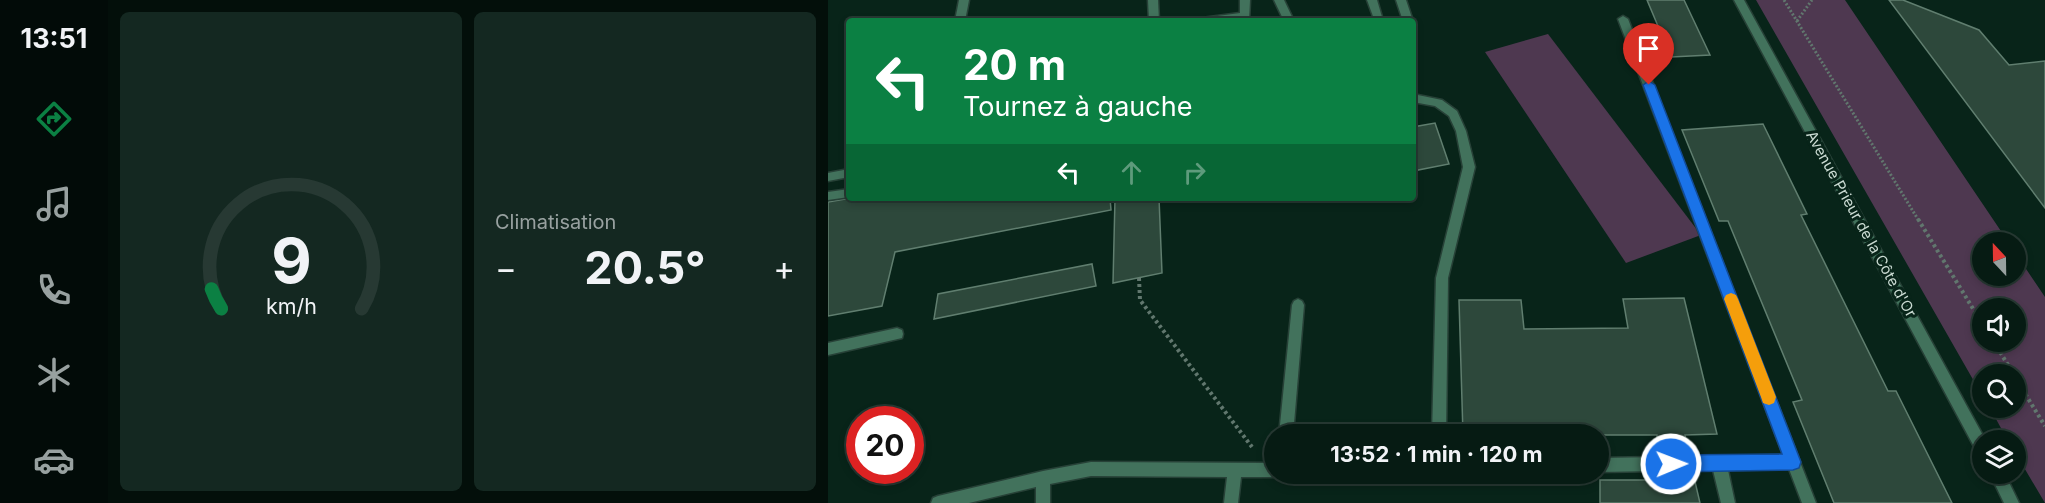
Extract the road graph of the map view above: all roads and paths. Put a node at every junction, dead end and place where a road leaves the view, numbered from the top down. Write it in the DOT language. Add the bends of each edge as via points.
graph roads {
  1 [pos="964,0"];
  2 [pos="1154,0"];
  3 [pos="1245,0"];
  4 [pos="1279,0"];
  5 [pos="1372,0"];
  6 [pos="1401,0"];
  7 [pos="1739,0"];
  8 [pos="1784,0"];
  9 [pos="1812,0"];
  10 [pos="1377,17"];
  11 [pos="961,18"];
  12 [pos="1154,18"];
  13 [pos="1244,18"];
  14 [pos="1288,18"];
  15 [pos="1407,18"];
  16 [pos="1623,19"];
  17 [pos="1797,21"];
  18 [pos="1416,99"];
  19 [pos="846,174"];
  20 [pos="828,177"];
  21 [pos="846,193"];
  22 [pos="828,196"];
  23 [pos="1139,278"];
  24 [pos="1298,305"];
  25 [pos="1972,307"];
  26 [pos="897,334"];
  27 [pos="828,349"];
  28 [pos="2026,395"];
  29 [pos="1287,424"];
  30 [pos="1438,424"];
  31 [pos="2045,426"];
  32 [pos="1973,430"];
  33 [pos="1254,450"];
  34 [pos="1793,462"];
  35 [pos="1719,463"];
  36 [pos="1609,465"];
  37 [pos="1235,470"];
  38 [pos="1264,470"];
  39 [pos="1043,478"];
  40 [pos="2002,484"];
  41 [pos="938,503"];
  42 [pos="1043,503"];
  43 [pos="1231,503"];
  44 [pos="1728,503"];
  45 [pos="1809,503"];
  46 [pos="2012,503"];
  1 -- 11 [label="street"];
  2 -- 12 [label="street"];
  3 -- 13 [label="street"];
  4 -- 14 [label="street"];
  5 -- 10 [label="street"];
  6 -- 15 [label="street"];
  7 -- 32 [label="street, Avenue Prieur de la Côte d'Or"];
  8 -- 17 [label="path"];
  9 -- 17 [label="path"];
  16 -- 34 [label="street"];
  17 -- 25 [label="path"];
  18 -- 30 [label="street" via="1438,103 1453,114 1469,167 1442,278"];
  19 -- 20 [label="street"];
  21 -- 22 [label="street"];
  23 -- 33 [label="path" via="1140,300"];
  24 -- 29 [label="street"];
  26 -- 27 [label="street"];
  28 -- 31 [label="path"];
  34 -- 35 [label="street"];
  34 -- 45 [label="street"];
  35 -- 36 [label="street"];
  35 -- 44 [label="street"];
  37 -- 38 [label="street"];
  37 -- 39 [label="street" via="1091,469"];
  37 -- 43 [label="street"];
  39 -- 41 [label="street"];
  39 -- 42 [label="street"];
  40 -- 46 [label="street"];
}
